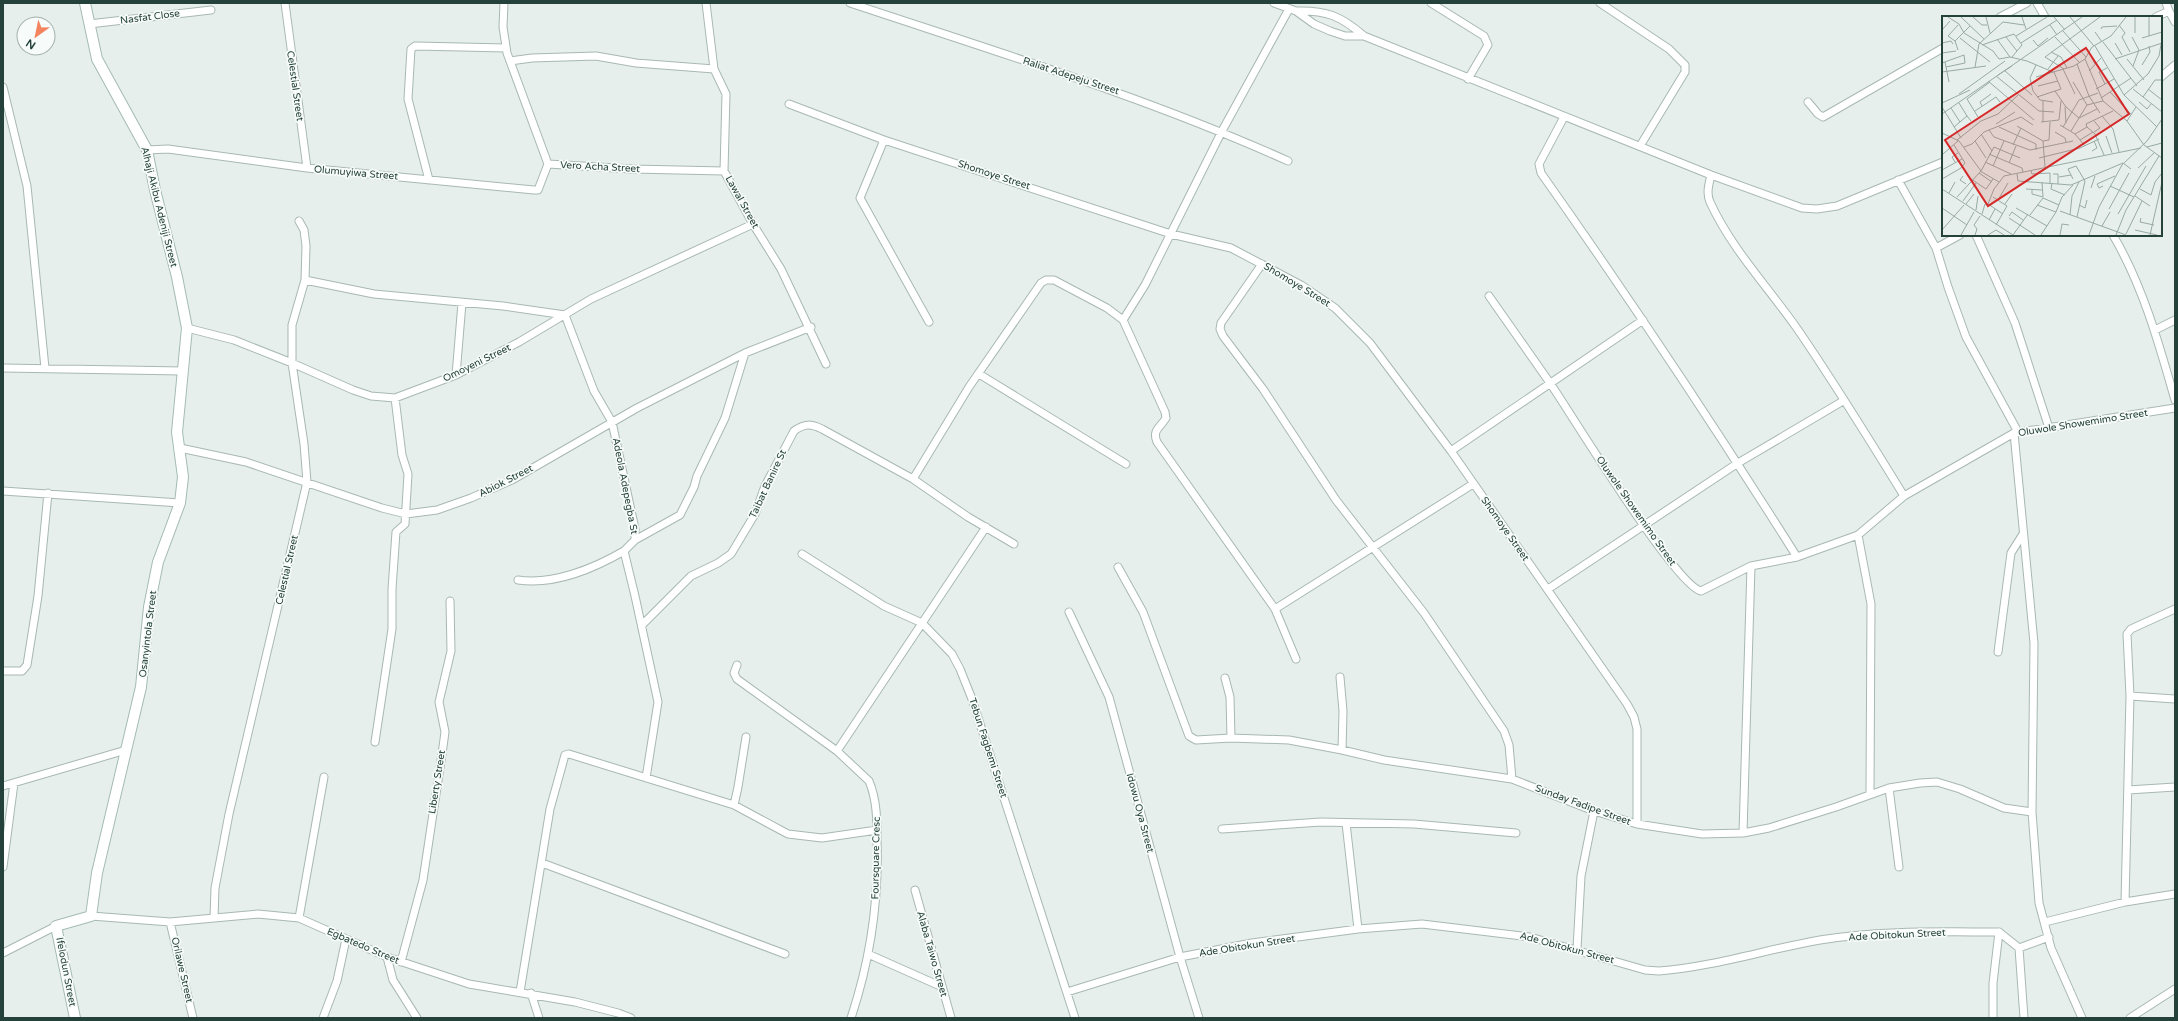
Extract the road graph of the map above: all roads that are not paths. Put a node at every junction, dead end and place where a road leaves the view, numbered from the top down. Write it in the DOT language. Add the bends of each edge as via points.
graph roads {
  1 [pos="85,3"];
  2 [pos="285,3"];
  3 [pos="504,3"];
  4 [pos="706,3"];
  5 [pos="850,3"];
  6 [pos="1274,3"];
  7 [pos="1431,3"];
  8 [pos="1600,3"];
  9 [pos="2027,3"];
  10 [pos="2037,3"];
  11 [pos="2166,3"];
  12 [pos="211,10"];
  13 [pos="1292,10"];
  14 [pos="2169,11"];
  15 [pos="2002,16"];
  16 [pos="2044,16"];
  17 [pos="2158,16"];
  18 [pos="2175,22"];
  19 [pos="89,24"];
  20 [pos="1364,36"];
  21 [pos="506,48"];
  22 [pos="1942,49"];
  23 [pos="510,61"];
  24 [pos="2175,64"];
  25 [pos="714,69"];
  26 [pos="2162,76"];
  27 [pos="1468,79"];
  28 [pos="3,87"];
  29 [pos="1808,102"];
  30 [pos="789,104"];
  31 [pos="1564,117"];
  32 [pos="1222,131"];
  33 [pos="884,140"];
  34 [pos="1640,146"];
  35 [pos="147,150"];
  36 [pos="1288,162"];
  37 [pos="1942,162"];
  38 [pos="548,164"];
  39 [pos="307,168"];
  40 [pos="724,171"];
  41 [pos="1711,175"];
  42 [pos="429,180"];
  43 [pos="1898,180"];
  44 [pos="299,221"];
  45 [pos="753,224"];
  46 [pos="1171,234"];
  47 [pos="1958,236"];
  48 [pos="1976,236"];
  49 [pos="2114,236"];
  50 [pos="1936,248"];
  51 [pos="1262,264"];
  52 [pos="305,280"];
  53 [pos="1489,296"];
  54 [pos="462,302"];
  55 [pos="565,315"];
  56 [pos="1123,320"];
  57 [pos="1643,320"];
  58 [pos="2175,320"];
  59 [pos="929,322"];
  60 [pos="187,328"];
  61 [pos="811,328"];
  62 [pos="2155,330"];
  63 [pos="745,353"];
  64 [pos="292,363"];
  65 [pos="826,364"];
  66 [pos="3,368"];
  67 [pos="45,368"];
  68 [pos="183,371"];
  69 [pos="979,374"];
  70 [pos="456,375"];
  71 [pos="1550,383"];
  72 [pos="395,398"];
  73 [pos="2175,400"];
  74 [pos="1843,401"];
  75 [pos="2175,408"];
  76 [pos="612,422"];
  77 [pos="2049,428"];
  78 [pos="2016,433"];
  79 [pos="180,448"];
  80 [pos="1451,451"];
  81 [pos="1738,463"];
  82 [pos="1126,464"];
  83 [pos="912,479"];
  84 [pos="307,482"];
  85 [pos="1473,484"];
  86 [pos="3,490"];
  87 [pos="48,493"];
  88 [pos="1904,496"];
  89 [pos="180,503"];
  90 [pos="406,514"];
  91 [pos="1644,525"];
  92 [pos="986,527"];
  93 [pos="2024,534"];
  94 [pos="1858,535"];
  95 [pos="635,540"];
  96 [pos="1014,544"];
  97 [pos="1373,548"];
  98 [pos="624,551"];
  99 [pos="802,554"];
  100 [pos="1797,557"];
  101 [pos="1751,566"];
  102 [pos="1118,567"];
  103 [pos="518,580"];
  104 [pos="1548,589"];
  105 [pos="450,601"];
  106 [pos="1275,609"];
  107 [pos="2175,609"];
  108 [pos="1069,612"];
  109 [pos="922,623"];
  110 [pos="642,625"];
  111 [pos="1998,652"];
  112 [pos="1296,659"];
  113 [pos="737,665"];
  114 [pos="3,671"];
  115 [pos="1340,677"];
  116 [pos="1225,678"];
  117 [pos="2130,696"];
  118 [pos="2175,699"];
  119 [pos="746,737"];
  120 [pos="1231,738"];
  121 [pos="375,742"];
  122 [pos="126,750"];
  123 [pos="1342,750"];
  124 [pos="837,751"];
  125 [pos="324,776"];
  126 [pos="646,778"];
  127 [pos="1512,779"];
  128 [pos="14,783"];
  129 [pos="3,786"];
  130 [pos="2175,787"];
  131 [pos="1889,788"];
  132 [pos="2128,790"];
  133 [pos="1870,793"];
  134 [pos="734,805"];
  135 [pos="1594,811"];
  136 [pos="2032,812"];
  137 [pos="1346,823"];
  138 [pos="1637,824"];
  139 [pos="1222,829"];
  140 [pos="877,830"];
  141 [pos="1516,833"];
  142 [pos="1743,833"];
  143 [pos="542,863"];
  144 [pos="3,867"];
  145 [pos="1899,867"];
  146 [pos="914,890"];
  147 [pos="2175,894"];
  148 [pos="2125,902"];
  149 [pos="91,916"];
  150 [pos="214,918"];
  151 [pos="299,918"];
  152 [pos="170,922"];
  153 [pos="2045,922"];
  154 [pos="56,926"];
  155 [pos="1358,929"];
  156 [pos="1999,932"];
  157 [pos="2048,937"];
  158 [pos="346,939"];
  159 [pos="2019,948"];
  160 [pos="1577,949"];
  161 [pos="3,953"];
  162 [pos="785,954"];
  163 [pos="868,954"];
  164 [pos="387,957"];
  165 [pos="1180,957"];
  166 [pos="401,962"];
  167 [pos="940,986"];
  168 [pos="2175,989"];
  169 [pos="520,992"];
  170 [pos="1067,992"];
  171 [pos="531,993"];
  172 [pos="75,1018"];
  173 [pos="193,1018"];
  174 [pos="323,1018"];
  175 [pos="417,1018"];
  176 [pos="539,1018"];
  177 [pos="631,1018"];
  178 [pos="851,1018"];
  179 [pos="951,1018"];
  180 [pos="1075,1018"];
  181 [pos="1199,1018"];
  182 [pos="1994,1018"];
  183 [pos="2024,1018"];
  184 [pos="2082,1018"];
  185 [pos="2130,1018"];
  1 -- 19 [label="street, Alhaji Akibu Adeniji Street"];
  2 -- 39 [label="street, Celestial Street"];
  3 -- 21 [label="street, Vero Acha Street" via="503,27"];
  4 -- 25 [label="street, Lawal Street"];
  5 -- 32 [label="street, Raliat Adepeju Street" via="1136,98"];
  6 -- 13 [label="street"];
  7 -- 27 [label="street" via="1484,36 1487,41 1488,45"];
  8 -- 34 [label="street" via="1668,49 1685,65 1685,72"];
  9 -- 15 [label="street"];
  10 -- 16 [label="street"];
  11 -- 14 [label="street"];
  12 -- 19 [label="street, Nasfat Close"];
  13 -- 20 [label="street" via="1330,31 1345,36"];
  13 -- 20 [label="street" via="1317,10 1332,14"];
  13 -- 32 [label="street"];
  14 -- 17 [label="street"];
  14 -- 18 [label="street"];
  19 -- 35 [label="street, Alhaji Akibu Adeniji Street" via="97,59"];
  20 -- 27 [label="street"];
  21 -- 23 [label="street, Vero Acha Street"];
  21 -- 42 [label="street" via="415,46 411,49 408,100"];
  22 -- 29 [label="street" via="1822,117"];
  23 -- 25 [label="street" via="596,56"];
  23 -- 38 [label="street, Vero Acha Street"];
  24 -- 26 [label="street"];
  25 -- 40 [label="street, Lawal Street" via="726,94"];
  27 -- 31 [label="street"];
  28 -- 67 [label="street" via="27,186"];
  30 -- 33 [label="street, Shomoye Street"];
  31 -- 34 [label="street"];
  31 -- 57 [label="street" via="1538,164 1539,169"];
  32 -- 36 [label="street, Raliat Adepeju Street"];
  32 -- 46 [label="street"];
  33 -- 46 [label="street, Shomoye Street"];
  33 -- 59 [label="street" via="860,198"];
  34 -- 41 [label="street"];
  35 -- 39 [label="street, Olumuyiwa Street" via="168,148"];
  35 -- 60 [label="street, Alhaji Akibu Adeniji Street"];
  37 -- 43 [label="street"];
  38 -- 40 [label="street, Vero Acha Street"];
  38 -- 42 [label="street, Olumuyiwa Street" via="538,190"];
  39 -- 42 [label="street, Olumuyiwa Street"];
  40 -- 45 [label="street, Lawal Street"];
  41 -- 43 [label="street" via="1791,205 1817,209 1837,206"];
  41 -- 74 [label="street" via="1708,195 1719,218 1743,257 1796,327"];
  43 -- 50 [label="street"];
  44 -- 52 [label="street, Celestial Street" via="304,230 306,246"];
  45 -- 55 [label="street, Omoyeni Street" via="591,299"];
  45 -- 61 [label="street, Lawal Street" via="781,269"];
  46 -- 51 [label="street, Shomoye Street" via="1231,248"];
  46 -- 56 [label="street" via="1145,285"];
  47 -- 50 [label="street"];
  48 -- 77 [label="street" via="2015,323"];
  49 -- 62 [label="street"];
  50 -- 78 [label="street" via="1966,337"];
  51 -- 80 [label="street, Shomoye Street" via="1301,284 1357,327"];
  51 -- 97 [label="street" via="1221,323 1220,329 1336,500"];
  52 -- 54 [label="street" via="374,294"];
  52 -- 64 [label="street, Celestial Street" via="292,325"];
  53 -- 71 [label="street, Oluwole Showemimo Street"];
  54 -- 55 [label="street"];
  54 -- 70 [label="street"];
  55 -- 70 [label="street, Omoyeni Street"];
  55 -- 76 [label="street, Adeola Adepegba St" via="594,391"];
  56 -- 69 [label="street" via="1076,290 1054,280 1046,280 1041,283"];
  56 -- 106 [label="street" via="1165,412 1166,418 1154,435 1157,442"];
  57 -- 71 [label="street"];
  57 -- 81 [label="street"];
  58 -- 62 [label="street"];
  60 -- 64 [label="street, Omoyeni Street" via="234,340"];
  60 -- 68 [label="street, Osanyintola Street"];
  61 -- 63 [label="street, Abiok Street"];
  61 -- 65 [label="street, Lawal Street"];
  62 -- 73 [label="street"];
  63 -- 76 [label="street, Abiok Street"];
  63 -- 95 [label="street" via="725,418 680,515"];
  64 -- 72 [label="street, Omoyeni Street" via="353,390 371,396"];
  64 -- 84 [label="street, Celestial Street"];
  66 -- 67 [label="street"];
  67 -- 68 [label="street"];
  68 -- 79 [label="street, Osanyintola Street" via="177,432"];
  69 -- 82 [label="street"];
  69 -- 83 [label="street"];
  70 -- 72 [label="street, Omoyeni Street"];
  71 -- 80 [label="street"];
  71 -- 91 [label="street, Oluwole Showemimo Street"];
  72 -- 90 [label="street" via="402,455 408,474"];
  74 -- 81 [label="street"];
  74 -- 88 [label="street"];
  75 -- 77 [label="street, Oluwole Showemimo Street"];
  76 -- 90 [label="street, Abiok Street" via="512,480 437,510"];
  76 -- 95 [label="street, Adeola Adepegba St" via="635,529"];
  77 -- 78 [label="street, Oluwole Showemimo Street"];
  78 -- 88 [label="street, Oluwole Showemimo Street"];
  78 -- 93 [label="street"];
  79 -- 84 [label="street, Abiok Street" via="246,462"];
  79 -- 89 [label="street, Osanyintola Street" via="184,477"];
  80 -- 85 [label="street, Shomoye Street"];
  81 -- 91 [label="street"];
  81 -- 100 [label="street"];
  83 -- 92 [label="street, Taibat Banire St"];
  83 -- 110 [label="street, Taibat Banire St" via="822,429 809,424 801,426 794,431 765,486 755,514 731,554 692,576"];
  84 -- 90 [label="street, Abiok Street"];
  84 -- 150 [label="street, Celestial Street" via="229,814 215,888"];
  85 -- 97 [label="street"];
  85 -- 104 [label="street, Shomoye Street"];
  86 -- 87 [label="street"];
  87 -- 89 [label="street"];
  87 -- 114 [label="street" via="38,596 27,665 22,671"];
  88 -- 94 [label="street, Oluwole Showemimo Street"];
  89 -- 122 [label="street, Osanyintola Street" via="157,569 149,607 141,687"];
  90 -- 121 [label="street" via="405,524 396,532 392,629"];
  91 -- 101 [label="street, Oluwole Showemimo Street" via="1673,566 1696,590 1708,589"];
  91 -- 104 [label="street"];
  92 -- 96 [label="street, Taibat Banire St"];
  92 -- 109 [label="street"];
  93 -- 111 [label="street" via="2011,553"];
  93 -- 136 [label="street" via="2034,643"];
  94 -- 100 [label="street, Oluwole Showemimo Street"];
  94 -- 133 [label="street" via="1870,604"];
  95 -- 98 [label="street, Adeola Adepegba St"];
  97 -- 106 [label="street"];
  97 -- 127 [label="street" via="1424,613 1504,731 1509,745"];
  98 -- 103 [label="street, Adeola Adepegba St" via="569,575 530,581"];
  98 -- 110 [label="street"];
  99 -- 109 [label="street, Tebun Fagbemi Street" via="884,606"];
  100 -- 101 [label="street, Oluwole Showemimo Street"];
  101 -- 142 [label="street"];
  102 -- 120 [label="street, Sunday Fadipe Street" via="1144,612 1189,736 1196,740"];
  104 -- 138 [label="street, Shomoye Street" via="1634,717"];
  105 -- 166 [label="street, Liberty Street" via="451,651 439,702 445,732 422,880"];
  106 -- 112 [label="street"];
  107 -- 117 [label="street" via="2131,629 2127,634"];
  108 -- 165 [label="street, Idowu Oya Street" via="1109,697"];
  109 -- 124 [label="street"];
  109 -- 170 [label="street, Tebun Fagbemi Street" via="952,654 972,699"];
  110 -- 126 [label="street" via="658,702"];
  113 -- 124 [label="street, Foursquare Cresc" via="734,674 737,679"];
  115 -- 123 [label="street" via="1343,711"];
  116 -- 120 [label="street" via="1230,697"];
  117 -- 118 [label="street"];
  117 -- 132 [label="street"];
  119 -- 134 [label="street"];
  120 -- 123 [label="street, Sunday Fadipe Street" via="1289,740"];
  122 -- 128 [label="street"];
  122 -- 149 [label="street, Osanyintola Street" via="97,873"];
  123 -- 127 [label="street, Sunday Fadipe Street" via="1384,760"];
  124 -- 140 [label="street, Foursquare Cresc" via="868,781 878,816"];
  125 -- 151 [label="street"];
  126 -- 134 [label="street"];
  126 -- 143 [label="street" via="569,754 564,755 550,810"];
  127 -- 135 [label="street, Sunday Fadipe Street"];
  128 -- 129 [label="street"];
  128 -- 144 [label="street"];
  130 -- 132 [label="street"];
  131 -- 133 [label="street, Sunday Fadipe Street"];
  131 -- 136 [label="street, Sunday Fadipe Street" via="1937,782 2004,808"];
  131 -- 145 [label="street"];
  132 -- 148 [label="street"];
  133 -- 142 [label="street, Sunday Fadipe Street" via="1836,807 1769,828"];
  134 -- 140 [label="street" via="788,834 822,838"];
  135 -- 138 [label="street, Sunday Fadipe Street"];
  135 -- 160 [label="street" via="1581,876"];
  136 -- 153 [label="street" via="2039,903"];
  137 -- 139 [label="street" via="1322,822"];
  137 -- 141 [label="street" via="1414,824"];
  137 -- 155 [label="street"];
  138 -- 142 [label="street, Sunday Fadipe Street" via="1702,834"];
  140 -- 163 [label="street, Foursquare Cresc" via="876,905"];
  143 -- 162 [label="street"];
  143 -- 169 [label="street"];
  146 -- 167 [label="street, Alaba Taiwo Street"];
  147 -- 148 [label="street"];
  148 -- 153 [label="street"];
  149 -- 152 [label="street, Egbatedo Street"];
  149 -- 154 [label="street"];
  150 -- 151 [label="street, Egbatedo Street" via="258,914"];
  150 -- 152 [label="street, Egbatedo Street"];
  151 -- 158 [label="street, Egbatedo Street"];
  152 -- 173 [label="street, Orilawe Street"];
  153 -- 157 [label="street"];
  154 -- 161 [label="street"];
  154 -- 172 [label="street, Ifelodun Street"];
  155 -- 160 [label="street, Ade Obitokun Street" via="1434,925 1530,937"];
  155 -- 165 [label="street, Ade Obitokun Street" via="1252,943"];
  156 -- 159 [label="street"];
  156 -- 160 [label="street, Ade Obitokun Street" via="1926,932 1821,940 1659,971 1646,970"];
  156 -- 182 [label="street" via="1993,983"];
  157 -- 159 [label="street"];
  157 -- 184 [label="street" via="2059,969"];
  158 -- 164 [label="street, Egbatedo Street"];
  158 -- 174 [label="street" via="337,981"];
  159 -- 183 [label="street"];
  163 -- 167 [label="street"];
  163 -- 178 [label="street, Foursquare Cresc"];
  164 -- 166 [label="street, Egbatedo Street"];
  164 -- 175 [label="street" via="393,980"];
  165 -- 170 [label="street, Ade Obitokun Street"];
  165 -- 181 [label="street, Idowu Oya Street"];
  166 -- 169 [label="street, Egbatedo Street" via="469,984"];
  167 -- 179 [label="street, Alaba Taiwo Street"];
  168 -- 185 [label="street"];
  169 -- 171 [label="street, Egbatedo Street"];
  170 -- 180 [label="street, Tebun Fagbemi Street"];
  171 -- 176 [label="street"];
  171 -- 177 [label="street, Egbatedo Street"];
}
